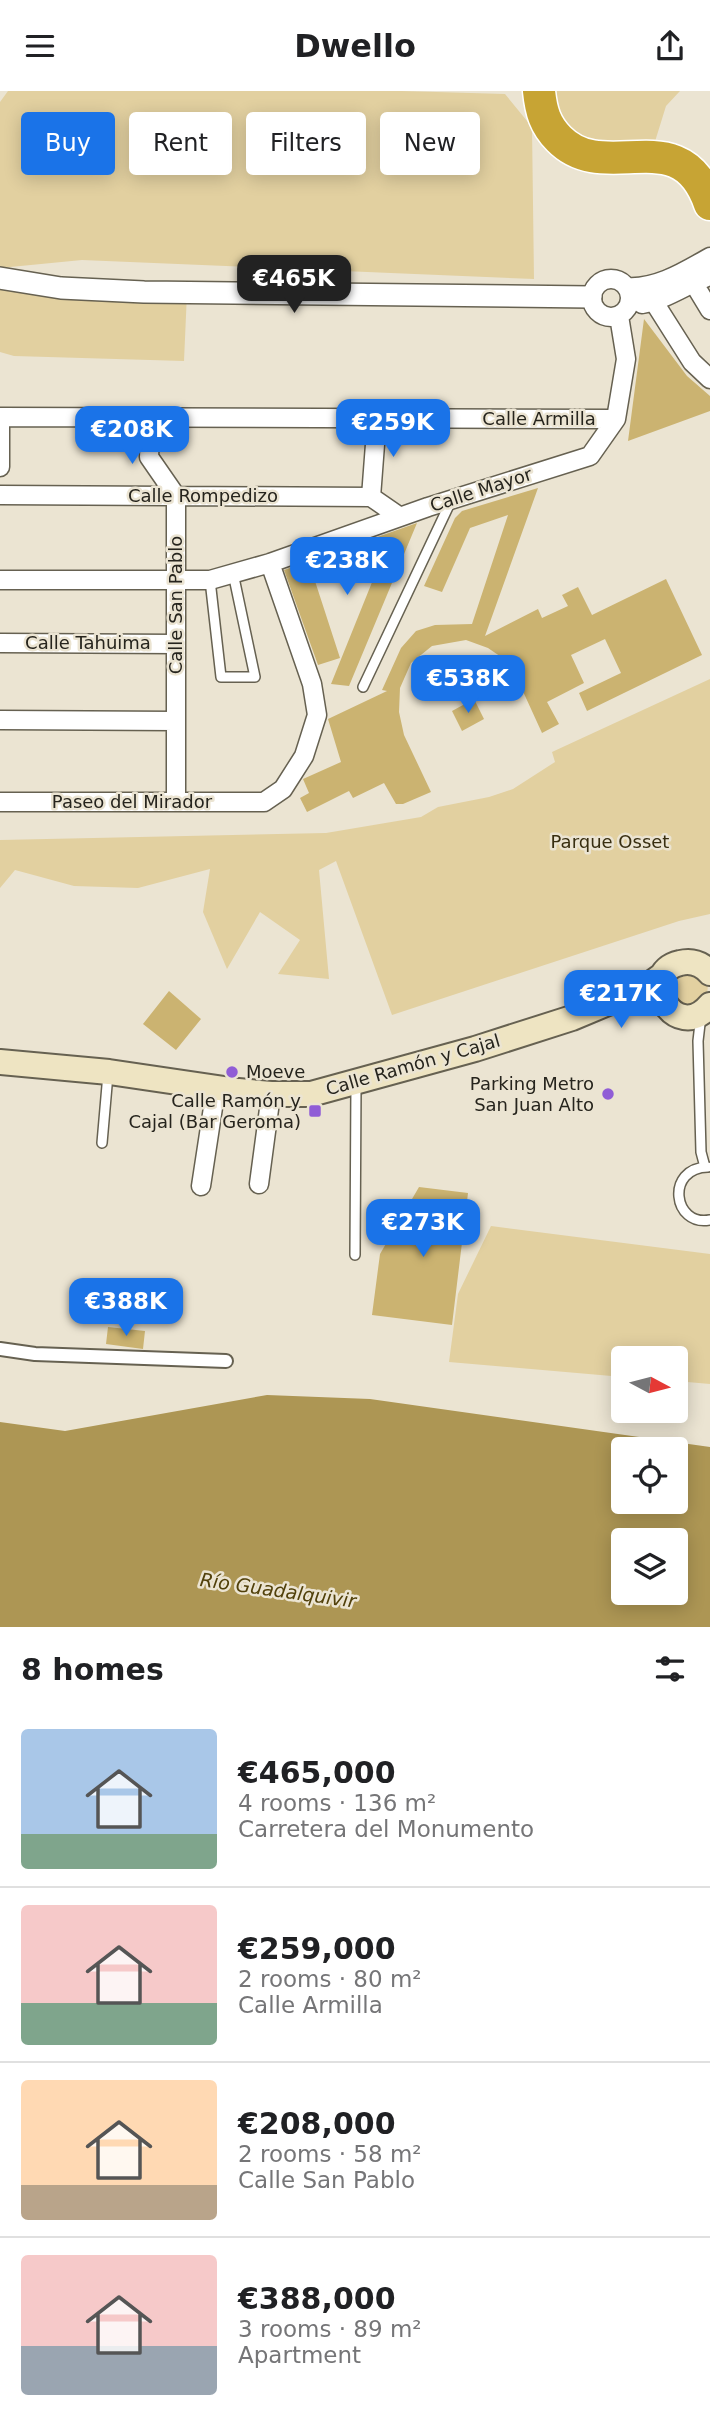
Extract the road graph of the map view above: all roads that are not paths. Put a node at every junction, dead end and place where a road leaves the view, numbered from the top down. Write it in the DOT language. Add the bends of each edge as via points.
graph roads {
  1 [pos="539,91"];
  2 [pos="710,204"];
  3 [pos="710,257"];
  4 [pos="0,278"];
  5 [pos="701,279"];
  6 [pos="627,287"];
  7 [pos="591,297"];
  8 [pos="654,302"];
  9 [pos="710,310"];
  10 [pos="624,311"];
  11 [pos="710,379"];
  12 [pos="0,417"];
  13 [pos="151,417"];
  14 [pos="377,418"];
  15 [pos="617,419"];
  16 [pos="0,467"];
  17 [pos="0,495"];
  18 [pos="176,496"];
  19 [pos="371,497"];
  20 [pos="452,499"];
  21 [pos="400,517"];
  22 [pos="270,563"];
  23 [pos="233,573"];
  24 [pos="0,580"];
  25 [pos="210,580"];
  26 [pos="176,581"];
  27 [pos="0,643"];
  28 [pos="176,644"];
  29 [pos="363,687"];
  30 [pos="0,720"];
  31 [pos="176,720"];
  32 [pos="0,802"];
  33 [pos="176,802"];
  34 [pos="710,949"];
  35 [pos="669,969"];
  36 [pos="710,973"];
  37 [pos="697,1011"];
  38 [pos="572,1018"];
  39 [pos="698,1041"];
  40 [pos="0,1062"];
  41 [pos="109,1072"];
  42 [pos="356,1082"];
  43 [pos="216,1087"];
  44 [pos="271,1094"];
  45 [pos="103,1143"];
  46 [pos="701,1152"];
  47 [pos="707,1167"];
  48 [pos="695,1169"];
  49 [pos="259,1184"];
  50 [pos="201,1186"];
  51 [pos="710,1220"];
  52 [pos="355,1255"];
  53 [pos="0,1349"];
  54 [pos="226,1361"];
  1 -- 2 [label="highway" via="541,112 568,148 590,157 671,159 690,171"];
  3 -- 6 [label="street" via="678,275 641,288"];
  4 -- 7 [label="street" via="61,288 144,292"];
  5 -- 8 [label="street"];
  5 -- 9 [label="street"];
  6 -- 7 [label="street" via="611,278 601,281"];
  6 -- 10 [label="street" via="631,297"];
  7 -- 10 [label="street" via="603,316"];
  8 -- 10 [label="street"];
  8 -- 11 [label="street" via="692,362"];
  10 -- 15 [label="street" via="626,359"];
  12 -- 13 [label="street, Calle Armilla"];
  12 -- 16 [label="street"];
  13 -- 14 [label="street, Calle Armilla"];
  13 -- 18 [label="street" via="149,457"];
  14 -- 15 [label="street, Calle Armilla"];
  14 -- 19 [label="street"];
  15 -- 20 [label="street, Calle Mayor" via="590,456"];
  17 -- 18 [label="street, Calle Rompedizo"];
  18 -- 19 [label="street, Calle Rompedizo"];
  18 -- 26 [label="street, Calle San Pablo"];
  19 -- 21 [label="street"];
  20 -- 21 [label="street, Calle Mayor"];
  20 -- 29 [label="lane"];
  21 -- 22 [label="street, Calle Mayor"];
  22 -- 23 [label="street, Calle Mayor"];
  22 -- 33 [label="street, Paseo del Mirador" via="312,684 317,715 304,756 283,789 264,802"];
  23 -- 25 [label="street, Calle Mayor"];
  23 -- 25 [label="lane" via="255,677 221,677"];
  24 -- 26 [label="street, Calle Mayor"];
  25 -- 26 [label="street, Calle Mayor"];
  26 -- 28 [label="street, Calle San Pablo"];
  27 -- 28 [label="street, Calle Tahuima"];
  28 -- 31 [label="street, Calle San Pablo"];
  30 -- 31 [label="street"];
  31 -- 33 [label="street, Calle San Pablo"];
  32 -- 33 [label="street, Paseo del Mirador"];
  34 -- 35 [label="main road, Calle Ramón y Cajal"];
  35 -- 36 [label="main road" via="691,961"];
  35 -- 37 [label="main road" via="661,982 662,1000"];
  35 -- 38 [label="main road, Calle Ramón y Cajal" via="646,987"];
  37 -- 38 [label="main road, Calle Ramón y Cajal" via="636,1003"];
  37 -- 39 [label="lane"];
  37 -- 39 [label="lane"];
  38 -- 42 [label="main road, Calle Ramón y Cajal"];
  39 -- 46 [label="lane"];
  40 -- 41 [label="main road, Calle Ramón y Cajal"];
  41 -- 43 [label="main road, Calle Ramón y Cajal"];
  41 -- 45 [label="lane"];
  42 -- 44 [label="main road, Calle Ramón y Cajal" via="311,1094"];
  42 -- 52 [label="lane"];
  43 -- 44 [label="main road, Calle Ramón y Cajal"];
  43 -- 50 [label="street"];
  44 -- 49 [label="street"];
  46 -- 47 [label="lane"];
  46 -- 48 [label="lane"];
  47 -- 48 [label="lane"];
  48 -- 51 [label="lane" via="683,1177 678,1199 694,1219"];
  53 -- 54 [label="street"];
}
